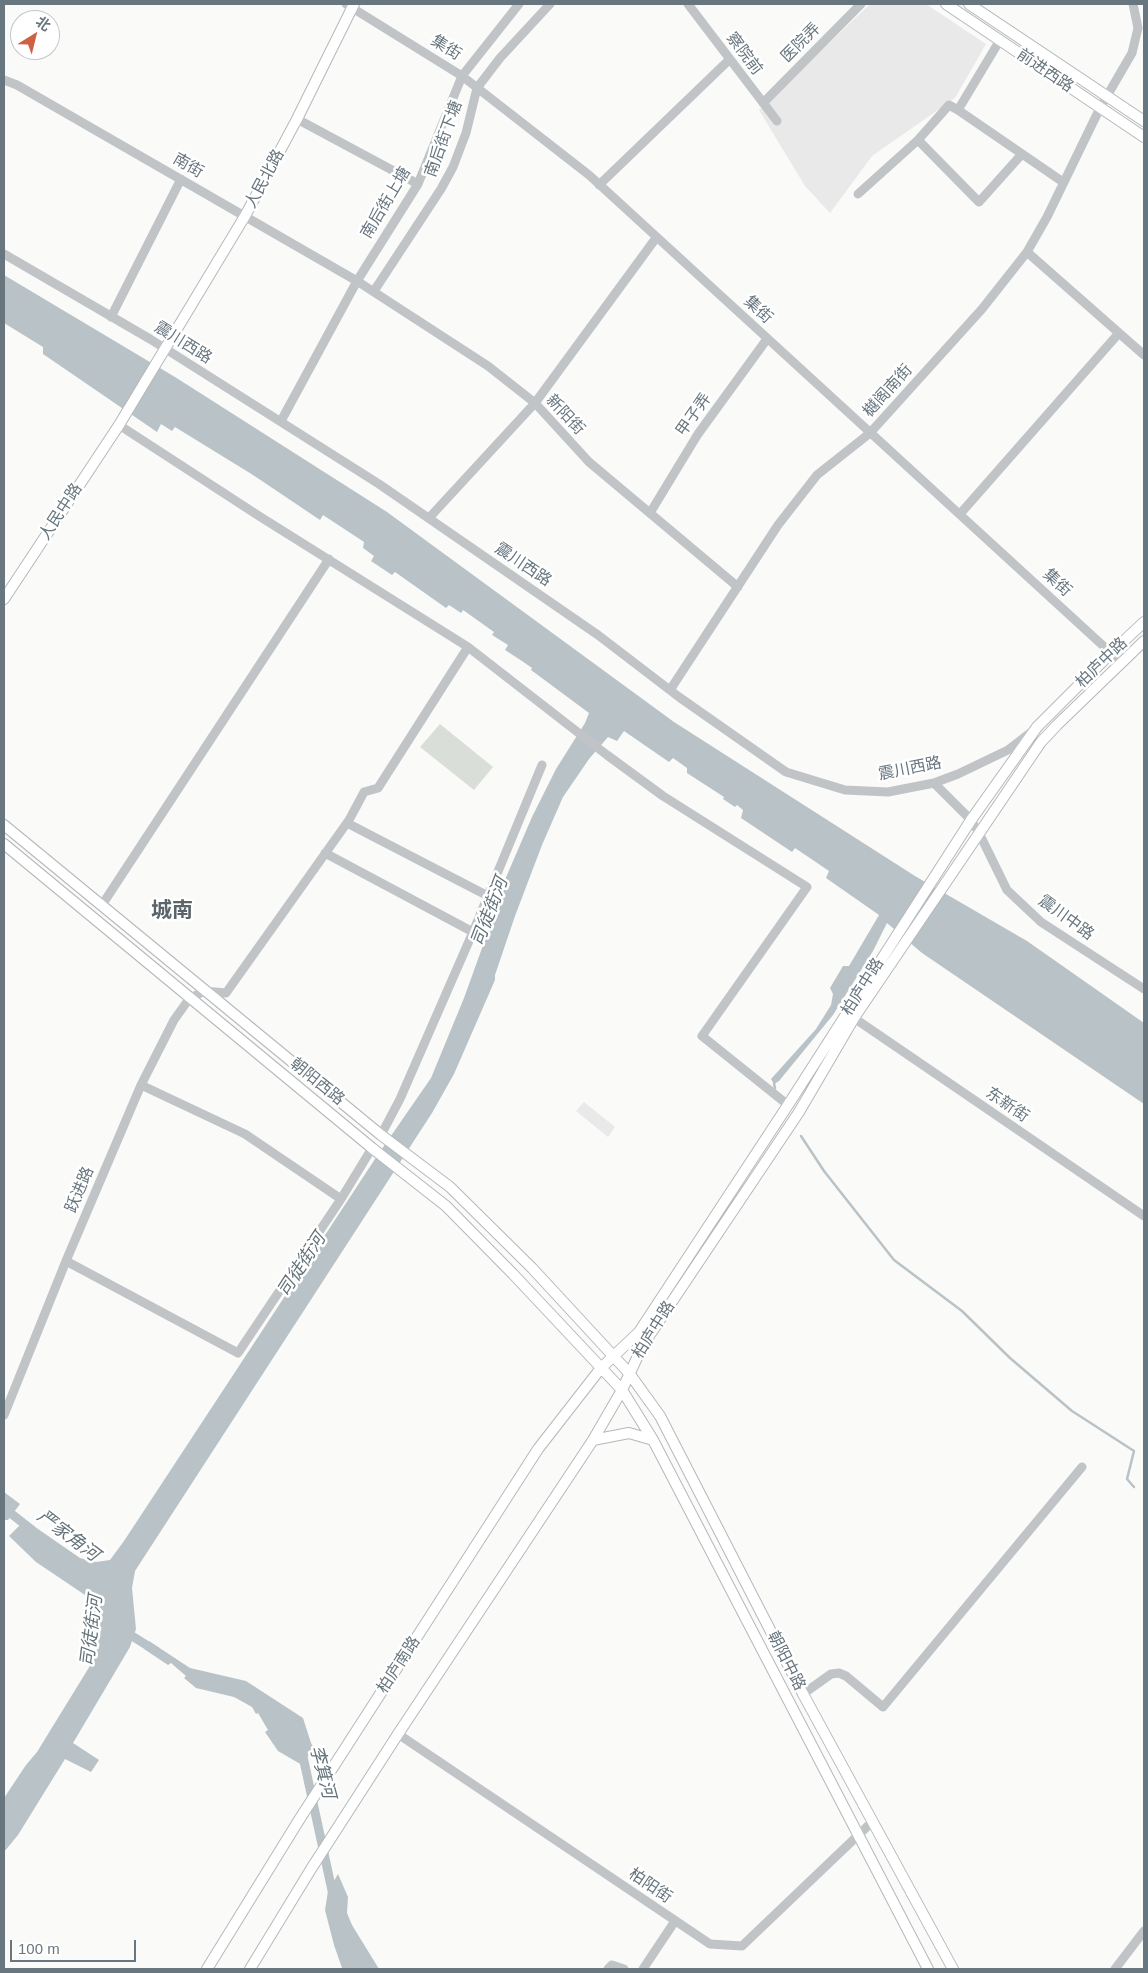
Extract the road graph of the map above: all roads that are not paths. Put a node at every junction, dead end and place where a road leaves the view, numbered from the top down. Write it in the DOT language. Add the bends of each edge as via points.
graph roads {
  1 [pos="519,4"];
  2 [pos="550,4"];
  3 [pos="688,4"];
  4 [pos="861,4"];
  5 [pos="946,4"];
  6 [pos="969,4"];
  7 [pos="1133,4"];
  8 [pos="351,5"];
  9 [pos="1000,40"];
  10 [pos="730,59"];
  11 [pos="462,76"];
  12 [pos="4,80"];
  13 [pos="478,88"];
  14 [pos="1107,97"];
  15 [pos="763,103"];
  16 [pos="1100,108"];
  17 [pos="958,110"];
  18 [pos="297,119"];
  19 [pos="777,121"];
  20 [pos="1144,121"];
  21 [pos="1144,137"];
  22 [pos="918,140"];
  23 [pos="1022,154"];
  24 [pos="181,180"];
  25 [pos="1063,182"];
  26 [pos="418,184"];
  27 [pos="599,185"];
  28 [pos="858,194"];
  29 [pos="245,216"];
  30 [pos="656,238"];
  31 [pos="1027,252"];
  32 [pos="4,254"];
  33 [pos="357,281"];
  34 [pos="374,291"];
  35 [pos="112,317"];
  36 [pos="1119,333"];
  37 [pos="767,339"];
  38 [pos="165,349"];
  39 [pos="1144,355"];
  40 [pos="535,403"];
  41 [pos="281,421"];
  42 [pos="119,425"];
  43 [pos="870,433"];
  44 [pos="650,512"];
  45 [pos="960,514"];
  46 [pos="429,518"];
  47 [pos="329,559"];
  48 [pos="738,587"];
  49 [pos="4,599"];
  50 [pos="1144,622"];
  51 [pos="1144,641"];
  52 [pos="468,647"];
  53 [pos="1111,653"];
  54 [pos="1120,664"];
  55 [pos="670,690"];
  56 [pos="1037,727"];
  57 [pos="542,766"];
  58 [pos="934,783"];
  59 [pos="971,820"];
  60 [pos="347,823"];
  61 [pos="4,824"];
  62 [pos="979,833"];
  63 [pos="4,844"];
  64 [pos="325,853"];
  65 [pos="488,896"];
  66 [pos="102,905"];
  67 [pos="473,932"];
  68 [pos="1144,989"];
  69 [pos="204,991"];
  70 [pos="190,999"];
  71 [pos="854,1018"];
  72 [pos="141,1086"];
  73 [pos="788,1106"];
  74 [pos="384,1137"];
  75 [pos="374,1150"];
  76 [pos="340,1199"];
  77 [pos="1144,1216"];
  78 [pos="66,1261"];
  79 [pos="614,1356"];
  80 [pos="601,1368"];
  81 [pos="630,1373"];
  82 [pos="622,1390"];
  83 [pos="4,1414"];
  84 [pos="593,1440"];
  85 [pos="653,1440"];
  86 [pos="1082,1467"];
  87 [pos="803,1694"];
  88 [pos="398,1734"];
  89 [pos="872,1822"];
  90 [pos="858,1835"];
  91 [pos="675,1921"];
  92 [pos="1144,1931"];
  93 [pos="207,1969"];
  94 [pos="250,1969"];
  95 [pos="608,1969"];
  96 [pos="624,1969"];
  97 [pos="643,1969"];
  98 [pos="928,1969"];
  99 [pos="953,1969"];
  100 [pos="1115,1969"];
  1 -- 11 [label="street, 南后街上塘"];
  2 -- 13 [label="street, 南后街下塘" via="500,58"];
  3 -- 10 [label="street, 察院前"];
  4 -- 15 [label="street, 医院弄"];
  5 -- 9 [label="main road, 前进西路"];
  6 -- 14 [label="main road, 前进西路"];
  7 -- 14 [label="street, 樾阁南街" via="1138,28 1132,53"];
  8 -- 11 [label="street, 集街"];
  8 -- 18 [label="main road, 人民北路"];
  9 -- 16 [label="main road, 前进西路"];
  9 -- 17 [label="street"];
  10 -- 15 [label="street, 察院前"];
  10 -- 27 [label="street"];
  11 -- 13 [label="street, 集街"];
  11 -- 26 [label="street, 南后街上塘"];
  12 -- 24 [label="street, 南街"];
  13 -- 27 [label="street, 集街"];
  13 -- 34 [label="street, 南后街下塘" via="453,167"];
  14 -- 16 [label="street, 樾阁南街"];
  14 -- 20 [label="main road, 前进西路"];
  15 -- 19 [label="street, 察院前"];
  16 -- 21 [label="main road, 前进西路"];
  16 -- 25 [label="street, 樾阁南街"];
  17 -- 22 [label="street" via="949,106"];
  17 -- 23 [label="street"];
  18 -- 26 [label="street"];
  18 -- 29 [label="main road, 人民北路"];
  22 -- 23 [label="street" via="979,202"];
  22 -- 28 [label="street"];
  23 -- 25 [label="street"];
  24 -- 29 [label="street, 南街"];
  24 -- 35 [label="street"];
  25 -- 31 [label="street, 樾阁南街"];
  26 -- 33 [label="street, 南后街上塘"];
  27 -- 30 [label="street, 集街"];
  29 -- 33 [label="street, 南街"];
  29 -- 38 [label="main road, 人民北路"];
  30 -- 37 [label="street, 集街"];
  30 -- 40 [label="street"];
  31 -- 36 [label="street"];
  31 -- 43 [label="street, 樾阁南街" via="982,309"];
  32 -- 35 [label="street, 震川西路"];
  33 -- 34 [label="street, 新阳街"];
  33 -- 41 [label="street, 南后街上塘"];
  34 -- 40 [label="street, 新阳街" via="488,366"];
  35 -- 38 [label="street, 震川西路"];
  36 -- 39 [label="street"];
  36 -- 45 [label="street"];
  37 -- 43 [label="street, 集街"];
  37 -- 44 [label="street, 甲子弄" via="698,434"];
  38 -- 41 [label="street, 震川西路"];
  38 -- 42 [label="main road, 人民北路"];
  40 -- 44 [label="street, 新阳街" via="589,462"];
  40 -- 46 [label="street"];
  41 -- 46 [label="street, 震川西路"];
  42 -- 47 [label="street"];
  42 -- 49 [label="main road, 人民中路"];
  43 -- 45 [label="street, 集街"];
  43 -- 48 [label="street, 樾阁南街" via="817,475 778,525"];
  44 -- 48 [label="street, 新阳街"];
  45 -- 53 [label="street, 集街"];
  46 -- 55 [label="street, 震川西路" via="598,635"];
  47 -- 52 [label="street"];
  47 -- 66 [label="street"];
  48 -- 55 [label="street, 樾阁南街"];
  50 -- 53 [label="main road, 柏庐中路"];
  51 -- 54 [label="main road, 柏庐中路"];
  52 -- 60 [label="street" via="378,788 364,792"];
  52 -- 73 [label="street" via="607,756 807,887 702,1036"];
  53 -- 54 [label="street, 集街"];
  53 -- 56 [label="main road, 柏庐中路"];
  54 -- 62 [label="main road, 柏庐中路" via="1041,742"];
  55 -- 58 [label="street, 震川西路" via="786,772 845,790 888,792"];
  56 -- 58 [label="street, 震川西路" via="1008,750"];
  56 -- 59 [label="main road, 柏庐中路"];
  57 -- 65 [label="street"];
  58 -- 59 [label="street, 震川中路"];
  59 -- 62 [label="street, 震川中路"];
  59 -- 73 [label="main road, 柏庐中路"];
  60 -- 64 [label="street"];
  60 -- 65 [label="street"];
  61 -- 66 [label="main road, 朝阳西路"];
  62 -- 68 [label="street, 震川中路" via="1007,890 1041,922"];
  62 -- 71 [label="main road, 柏庐中路"];
  63 -- 70 [label="main road, 朝阳西路"];
  64 -- 67 [label="street"];
  64 -- 69 [label="street" via="226,993"];
  65 -- 67 [label="street"];
  66 -- 69 [label="main road, 朝阳西路"];
  67 -- 74 [label="street"];
  69 -- 70 [label="street, 跃进路"];
  69 -- 74 [label="main road, 朝阳西路"];
  70 -- 72 [label="street, 跃进路" via="174,1020"];
  70 -- 75 [label="main road, 朝阳西路"];
  71 -- 77 [label="street, 东新街"];
  71 -- 81 [label="main road, 柏庐中路" via="799,1112 643,1345"];
  72 -- 76 [label="street" via="245,1134"];
  72 -- 78 [label="street, 跃进路"];
  73 -- 79 [label="main road, 柏庐中路" via="639,1332"];
  74 -- 79 [label="main road, 朝阳西路" via="450,1187"];
  75 -- 76 [label="street"];
  75 -- 80 [label="main road, 朝阳西路" via="446,1206"];
  76 -- 78 [label="street" via="238,1353"];
  78 -- 83 [label="street, 跃进路"];
  79 -- 80 [label="main road, 柏庐中路"];
  79 -- 81 [label="main road, 朝阳中路"];
  80 -- 82 [label="main road, 朝阳中路"];
  80 -- 93 [label="main road, 柏庐南路" via="538,1449 321,1785"];
  81 -- 82 [label="main road, 柏庐中路"];
  81 -- 87 [label="main road, 朝阳中路" via="660,1416"];
  82 -- 84 [label="main road"];
  82 -- 85 [label="main road, 朝阳中路"];
  84 -- 85 [label="main road" via="629,1433"];
  84 -- 88 [label="main road"];
  85 -- 90 [label="main road, 朝阳中路"];
  86 -- 87 [label="street" via="883,1707 839,1673 831,1674"];
  87 -- 89 [label="main road, 朝阳中路"];
  88 -- 91 [label="street, 柏阳街"];
  88 -- 94 [label="main road"];
  89 -- 90 [label="street, 柏阳街"];
  89 -- 99 [label="main road, 朝阳中路"];
  90 -- 91 [label="street, 柏阳街" via="742,1946 710,1944"];
  90 -- 98 [label="main road, 朝阳中路"];
  91 -- 97 [label="street"];
  92 -- 100 [label="street"];
  95 -- 96 [label="street" via="612,1965"];
}
